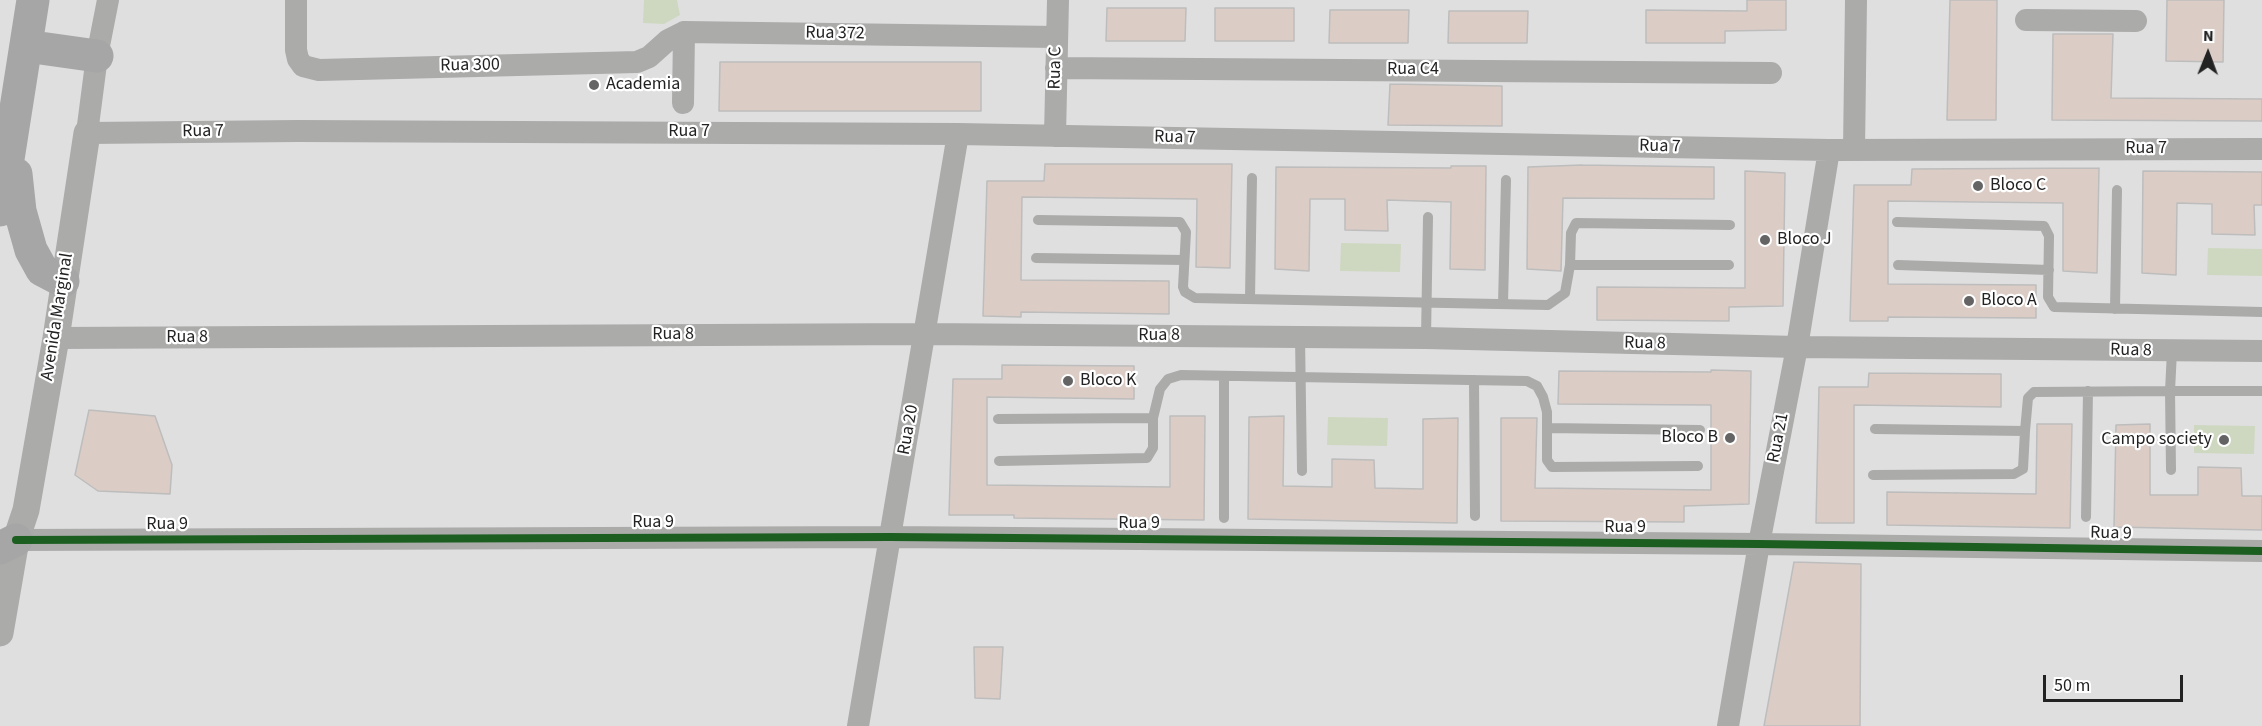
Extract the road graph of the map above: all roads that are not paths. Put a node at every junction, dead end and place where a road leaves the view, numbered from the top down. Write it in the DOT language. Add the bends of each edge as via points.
graph roads {
  1 [pos="33,0"];
  2 [pos="108,0"];
  3 [pos="296,0"];
  4 [pos="1058,0"];
  5 [pos="1856,0"];
  6 [pos="2026,20"];
  7 [pos="2136,21"];
  8 [pos="684,32"];
  9 [pos="1057,37"];
  10 [pos="26,45"];
  11 [pos="97,56"];
  12 [pos="1056,68"];
  13 [pos="1770,73"];
  14 [pos="683,103"];
  15 [pos="13,130"];
  16 [pos="87,133"];
  17 [pos="958,134"];
  18 [pos="1055,136"];
  19 [pos="2262,149"];
  20 [pos="1829,150"];
  21 [pos="1854,150"];
  22 [pos="1252,178"];
  23 [pos="1506,180"];
  24 [pos="2117,190"];
  25 [pos="0,210"];
  26 [pos="1428,217"];
  27 [pos="1038,220"];
  28 [pos="1898,222"];
  29 [pos="1730,225"];
  30 [pos="1036,258"];
  31 [pos="1184,260"];
  32 [pos="1570,265"];
  33 [pos="1730,265"];
  34 [pos="1898,265"];
  35 [pos="2049,270"];
  36 [pos="63,281"];
  37 [pos="1250,298"];
  38 [pos="1426,301"];
  39 [pos="1503,304"];
  40 [pos="2115,309"];
  41 [pos="2262,312"];
  42 [pos="925,334"];
  43 [pos="1300,337"];
  44 [pos="56,338"];
  45 [pos="1426,338"];
  46 [pos="1797,348"];
  47 [pos="2172,351"];
  48 [pos="2262,351"];
  49 [pos="1224,376"];
  50 [pos="1300,377"];
  51 [pos="1474,380"];
  52 [pos="2088,391"];
  53 [pos="2170,391"];
  54 [pos="2262,391"];
  55 [pos="1153,418"];
  56 [pos="998,419"];
  57 [pos="1547,428"];
  58 [pos="1875,429"];
  59 [pos="1700,430"];
  60 [pos="2025,431"];
  61 [pos="999,461"];
  62 [pos="1698,466"];
  63 [pos="2171,470"];
  64 [pos="1302,471"];
  65 [pos="1873,475"];
  66 [pos="1475,516"];
  67 [pos="2086,516"];
  68 [pos="1224,519"];
  69 [pos="890,537"];
  70 [pos="8,544"];
  71 [pos="1759,544"];
  72 [pos="2262,551"];
  73 [pos="0,633"];
  74 [pos="858,726"];
  75 [pos="1728,726"];
  1 -- 10 [label="highway"];
  2 -- 11 [label="street, Avenida Marginal"];
  3 -- 8 [label="street, Rua 300" via="296,50 303,66 319,70 637,62"];
  4 -- 9 [label="street, Rua C"];
  5 -- 21 [label="street"];
  6 -- 7 [label="street"];
  8 -- 9 [label="street, Rua 372"];
  8 -- 14 [label="street"];
  9 -- 12 [label="street, Rua C"];
  10 -- 11 [label="highway"];
  10 -- 15 [label="highway"];
  11 -- 16 [label="street, Avenida Marginal"];
  12 -- 13 [label="street, Rua C4"];
  12 -- 18 [label="street, Rua C"];
  15 -- 25 [label="highway"];
  15 -- 36 [label="highway" via="20,211 31,250 42,270"];
  16 -- 17 [label="street, Rua 7"];
  16 -- 36 [label="street, Avenida Marginal"];
  17 -- 18 [label="street, Rua 7"];
  17 -- 42 [label="street, Rua 20"];
  18 -- 20 [label="street, Rua 7"];
  19 -- 21 [label="street, Rua 7"];
  20 -- 21 [label="street, Rua 7"];
  20 -- 46 [label="street, Rua 21"];
  22 -- 37 [label="lane"];
  23 -- 39 [label="lane"];
  24 -- 40 [label="lane"];
  26 -- 38 [label="lane"];
  27 -- 31 [label="lane" via="1180,222 1185,232"];
  28 -- 35 [label="lane" via="2044,226 2049,236"];
  29 -- 32 [label="lane" via="1576,223 1571,233"];
  30 -- 31 [label="lane"];
  31 -- 37 [label="lane" via="1183,287 1189,296"];
  32 -- 33 [label="lane"];
  32 -- 39 [label="lane" via="1565,293 1558,301 1548,305"];
  34 -- 35 [label="lane"];
  35 -- 40 [label="lane" via="2048,297 2054,307"];
  36 -- 44 [label="street, Avenida Marginal"];
  37 -- 38 [label="lane"];
  38 -- 39 [label="lane"];
  38 -- 45 [label="lane"];
  40 -- 41 [label="lane"];
  42 -- 43 [label="street, Rua 8"];
  42 -- 44 [label="street, Rua 8"];
  42 -- 69 [label="street, Rua 20"];
  43 -- 45 [label="street, Rua 8"];
  43 -- 50 [label="lane"];
  44 -- 70 [label="street, Avenida Marginal" via="26,510"];
  45 -- 46 [label="street, Rua 8"];
  46 -- 47 [label="street, Rua 8"];
  46 -- 71 [label="street, Rua 21"];
  47 -- 48 [label="street, Rua 8"];
  47 -- 53 [label="lane"];
  49 -- 50 [label="lane"];
  49 -- 55 [label="lane" via="1181,375 1168,379 1160,389"];
  49 -- 68 [label="lane"];
  50 -- 51 [label="lane"];
  50 -- 64 [label="lane"];
  51 -- 57 [label="lane" via="1527,381 1537,386 1547,412"];
  51 -- 66 [label="lane"];
  52 -- 53 [label="lane"];
  52 -- 60 [label="lane" via="2034,392 2028,398"];
  52 -- 67 [label="lane"];
  53 -- 54 [label="lane"];
  53 -- 63 [label="lane"];
  55 -- 56 [label="lane"];
  55 -- 61 [label="lane" via="1153,448 1148,458"];
  57 -- 59 [label="lane"];
  57 -- 62 [label="lane" via="1547,460 1552,467"];
  58 -- 60 [label="lane"];
  60 -- 65 [label="lane" via="2023,469 2014,474"];
  69 -- 70 [label="street, Rua 9"];
  69 -- 71 [label="street, Rua 9"];
  69 -- 74 [label="street, Rua 20"];
  70 -- 73 [label="street, Avenida Marginal"];
  71 -- 72 [label="street, Rua 9"];
  71 -- 75 [label="street, Rua 21"];
}
